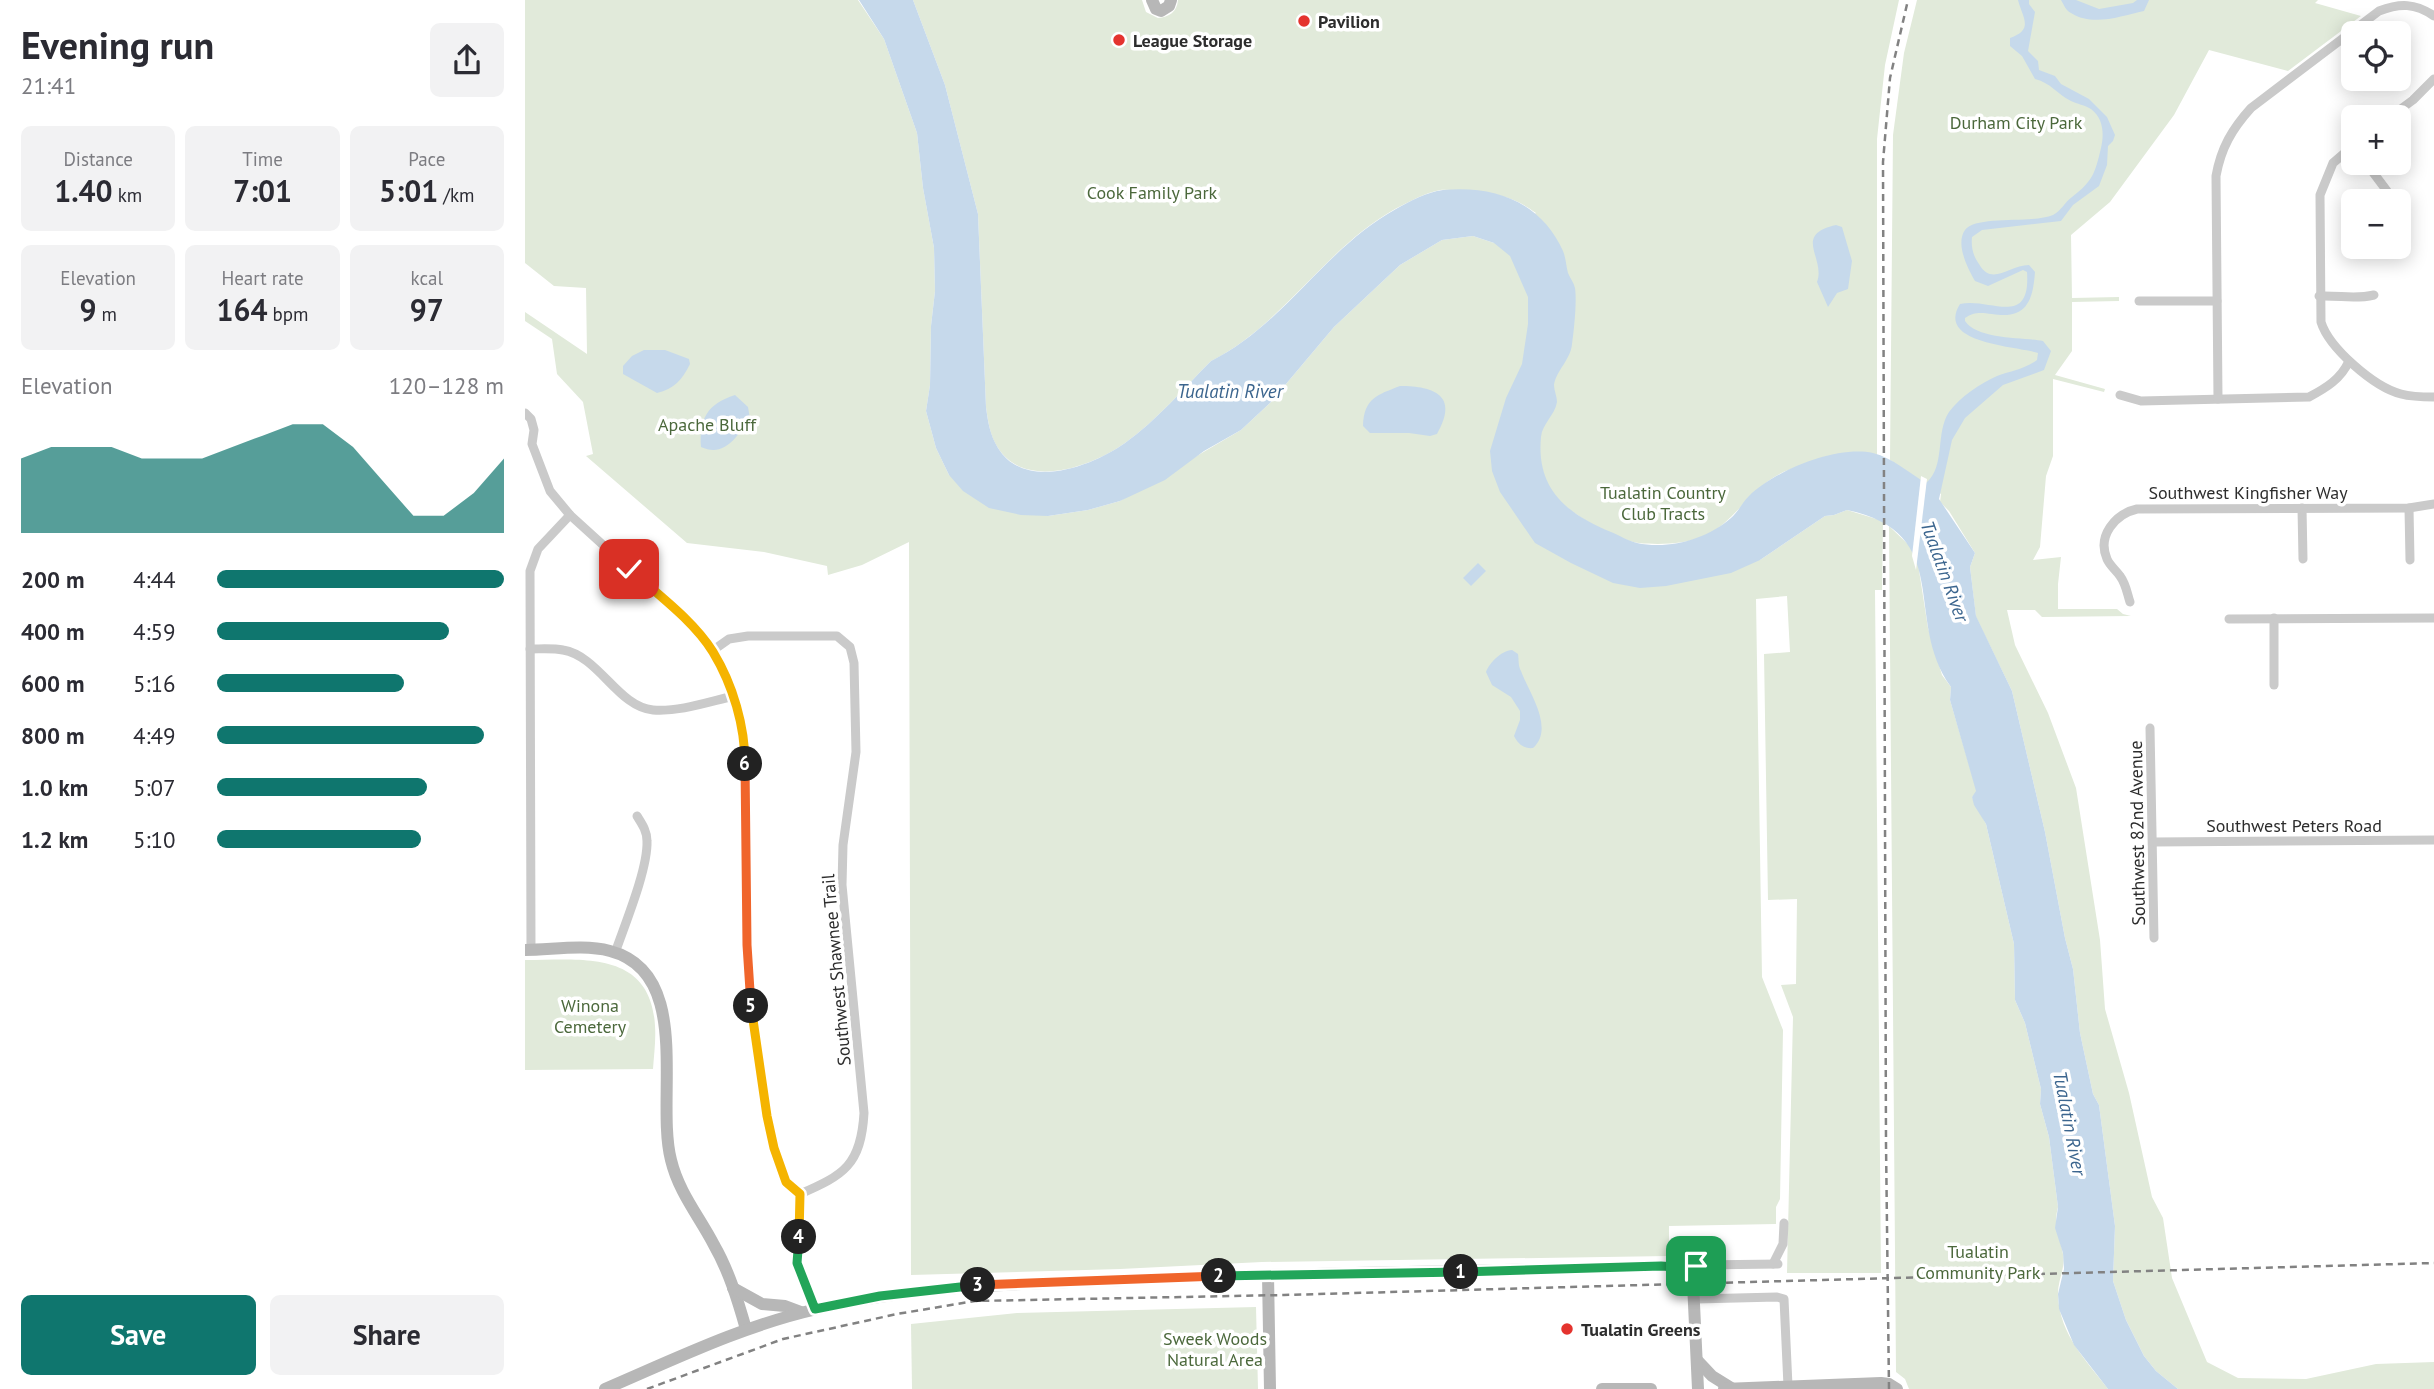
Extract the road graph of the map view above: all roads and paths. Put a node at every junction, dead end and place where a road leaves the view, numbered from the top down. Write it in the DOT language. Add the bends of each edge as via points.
graph roads {
  1 [pos="1152,0"];
  2 [pos="1171,0"];
  3 [pos="2434,16"];
  4 [pos="2434,79"];
  5 [pos="2407,105"];
  6 [pos="2341,156"];
  7 [pos="2374,295"];
  8 [pos="2319,296"];
  9 [pos="2139,301"];
  10 [pos="2217,301"];
  11 [pos="2349,361"];
  12 [pos="2120,395"];
  13 [pos="2434,397"];
  14 [pos="2218,399"];
  15 [pos="525,413"];
  16 [pos="529,443"];
  17 [pos="2434,504"];
  18 [pos="2302,508"];
  19 [pos="2409,508"];
  20 [pos="570,515"];
  21 [pos="2303,559"];
  22 [pos="2410,560"];
  23 [pos="2130,602"];
  24 [pos="2274,618"];
  25 [pos="2434,618"];
  26 [pos="2229,619"];
  27 [pos="530,649"];
  28 [pos="712,651"];
  29 [pos="2274,685"];
  30 [pos="734,696"];
  31 [pos="2150,728"];
  32 [pos="637,816"];
  33 [pos="2434,841"];
  34 [pos="2154,842"];
  35 [pos="2154,937"];
  36 [pos="528,950"];
  37 [pos="615,953"];
  38 [pos="800,1194"];
  39 [pos="1784,1223"];
  40 [pos="1688,1274"];
  41 [pos="1268,1275"];
  42 [pos="733,1288"];
  43 [pos="1696,1299"];
  44 [pos="808,1311"];
  45 [pos="746,1329"];
  46 [pos="1697,1360"];
  47 [pos="1788,1386"];
  48 [pos="605,1389"];
  49 [pos="1270,1389"];
  50 [pos="1602,1389"];
  51 [pos="1651,1389"];
  52 [pos="1698,1389"];
  53 [pos="1724,1389"];
  54 [pos="1734,1389"];
  55 [pos="1897,1389"];
  1 -- 2 [label="main road" via="1161,11"];
  3 -- 10 [label="street" via="2407,4 2379,11 2251,108 2235,126 2216,176"];
  4 -- 5 [label="street"];
  6 -- 8 [label="street" via="2333,163 2320,195"];
  7 -- 8 [label="street" via="2355,299"];
  8 -- 11 [label="street" via="2323,330"];
  9 -- 10 [label="street"];
  10 -- 14 [label="street"];
  11 -- 13 [label="street" via="2399,394"];
  11 -- 14 [label="street" via="2345,371 2309,397"];
  12 -- 14 [label="street" via="2141,401"];
  15 -- 16 [label="street" via="534,430"];
  16 -- 20 [label="street" via="550,491"];
  17 -- 19 [label="street, Southwest Kingfisher Way"];
  18 -- 19 [label="street, Southwest Kingfisher Way"];
  18 -- 21 [label="street"];
  18 -- 23 [label="street, Southwest Kingfisher Way" via="2128,511 2112,523 2104,544 2109,564 2122,578"];
  19 -- 22 [label="street"];
  20 -- 27 [label="street" via="538,550 530,571"];
  20 -- 28 [label="street" via="689,623"];
  24 -- 25 [label="street"];
  24 -- 26 [label="street"];
  24 -- 29 [label="street"];
  27 -- 30 [label="street" via="565,650 586,660 633,702 650,710"];
  27 -- 36 [label="street"];
  28 -- 30 [label="street"];
  28 -- 38 [label="street, Southwest Shawnee Trail" via="729,639 748,636 837,636 850,647 854,663 856,752 842,886 863,1128 849,1167"];
  30 -- 38 [label="street" via="745,755 747,945 754,1028 774,1148 786,1182"];
  31 -- 34 [label="street, Southwest 82nd Avenue"];
  32 -- 37 [label="street" via="648,839 645,861"];
  33 -- 34 [label="street, Southwest Peters Road"];
  34 -- 35 [label="street, Southwest 82nd Avenue"];
  36 -- 37 [label="main road"];
  37 -- 42 [label="main road" via="645,974 660,999 671,1161"];
  38 -- 44 [label="street" via="797,1263"];
  39 -- 40 [label="street" via="1783,1244 1775,1264 1700,1265"];
  40 -- 41 [label="main road" via="1661,1266"];
  40 -- 43 [label="main road"];
  41 -- 44 [label="main road" via="958,1286"];
  41 -- 49 [label="main road"];
  42 -- 44 [label="main road" via="762,1304"];
  42 -- 45 [label="main road"];
  43 -- 46 [label="main road"];
  43 -- 47 [label="street" via="1784,1299"];
  44 -- 45 [label="main road"];
  45 -- 48 [label="main road"];
  46 -- 52 [label="main road"];
  46 -- 54 [label="main road"];
  47 -- 54 [label="main road"];
  47 -- 55 [label="main road" via="1881,1383"];
  50 -- 51 [label="main road"];
  53 -- 54 [label="main road"];
}
